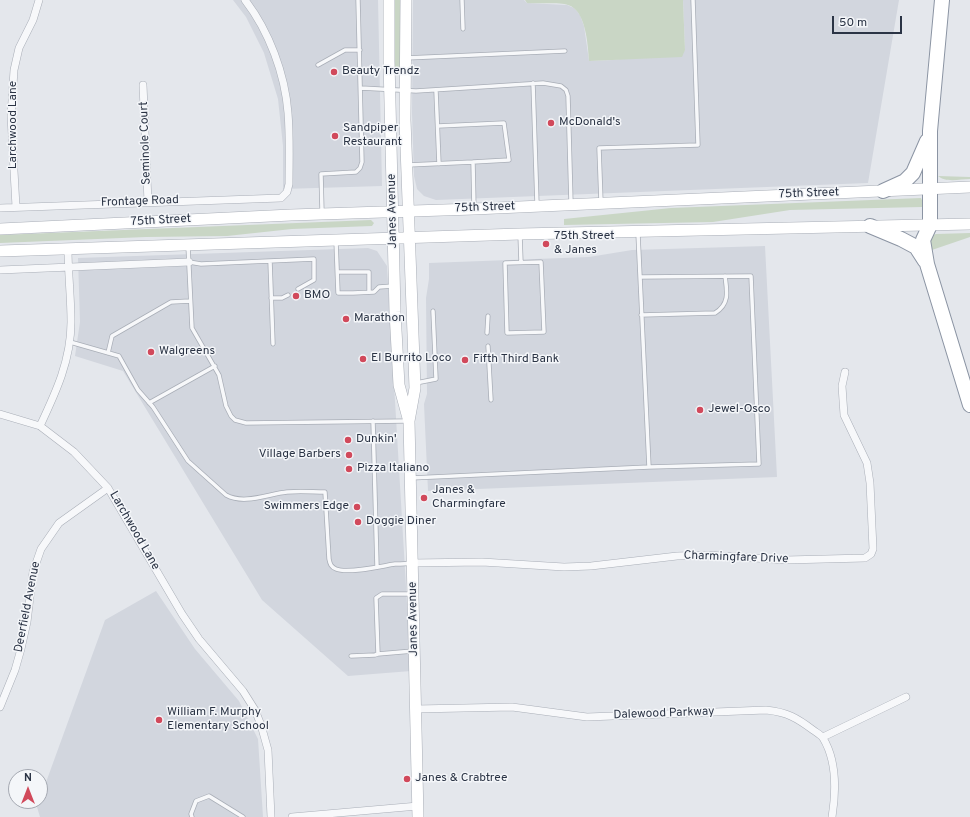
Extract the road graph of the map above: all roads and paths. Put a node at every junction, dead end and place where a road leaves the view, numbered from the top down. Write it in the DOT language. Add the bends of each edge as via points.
graph roads {
  1 [pos="39,0"];
  2 [pos="245,0"];
  3 [pos="358,0"];
  4 [pos="389,0"];
  5 [pos="406,0"];
  6 [pos="462,0"];
  7 [pos="693,0"];
  8 [pos="942,0"];
  9 [pos="463,30"];
  10 [pos="360,50"];
  11 [pos="565,51"];
  12 [pos="406,58"];
  13 [pos="318,65"];
  14 [pos="533,83"];
  15 [pos="143,85"];
  16 [pos="361,88"];
  17 [pos="390,90"];
  18 [pos="436,91"];
  19 [pos="405,92"];
  20 [pos="438,126"];
  21 [pos="930,131"];
  22 [pos="472,162"];
  23 [pos="439,164"];
  24 [pos="406,165"];
  25 [pos="970,187"];
  26 [pos="930,189"];
  27 [pos="883,191"];
  28 [pos="148,202"];
  29 [pos="601,202"];
  30 [pos="571,204"];
  31 [pos="537,206"];
  32 [pos="16,207"];
  33 [pos="0,208"];
  34 [pos="474,209"];
  35 [pos="393,211"];
  36 [pos="408,211"];
  37 [pos="322,214"];
  38 [pos="970,224"];
  39 [pos="930,225"];
  40 [pos="870,226"];
  41 [pos="0,229"];
  42 [pos="638,232"];
  43 [pos="520,234"];
  44 [pos="393,237"];
  45 [pos="409,237"];
  46 [pos="336,240"];
  47 [pos="188,245"];
  48 [pos="68,248"];
  49 [pos="0,251"];
  50 [pos="270,261"];
  51 [pos="189,262"];
  52 [pos="521,262"];
  53 [pos="927,264"];
  54 [pos="68,266"];
  55 [pos="0,270"];
  56 [pos="338,272"];
  57 [pos="726,276"];
  58 [pos="640,277"];
  59 [pos="394,286"];
  60 [pos="298,289"];
  61 [pos="369,292"];
  62 [pos="288,295"];
  63 [pos="271,298"];
  64 [pos="190,301"];
  65 [pos="433,311"];
  66 [pos="642,315"];
  67 [pos="488,316"];
  68 [pos="487,333"];
  69 [pos="70,342"];
  70 [pos="273,344"];
  71 [pos="488,346"];
  72 [pos="108,353"];
  73 [pos="215,366"];
  74 [pos="846,372"];
  75 [pos="415,383"];
  76 [pos="491,400"];
  77 [pos="150,403"];
  78 [pos="970,405"];
  79 [pos="0,414"];
  80 [pos="409,420"];
  81 [pos="373,421"];
  82 [pos="40,426"];
  83 [pos="649,467"];
  84 [pos="410,478"];
  85 [pos="108,488"];
  86 [pos="412,563"];
  87 [pos="377,567"];
  88 [pos="413,594"];
  89 [pos="415,651"];
  90 [pos="378,654"];
  91 [pos="351,656"];
  92 [pos="906,697"];
  93 [pos="0,707"];
  94 [pos="416,709"];
  95 [pos="823,737"];
  96 [pos="418,806"];
  97 [pos="192,817"];
  98 [pos="243,817"];
  99 [pos="271,817"];
  100 [pos="292,817"];
  101 [pos="418,817"];
  102 [pos="832,817"];
  1 -- 32 [label="street, Larchwood Lane" via="33,20 19,48 14,70 11,116"];
  2 -- 28 [label="street, Frontage Road" via="256,15 268,40 285,93 288,114 287,192 281,198"];
  3 -- 10 [label="lane"];
  4 -- 17 [label="main road, Janes Avenue"];
  5 -- 12 [label="main road, Janes Avenue"];
  6 -- 9 [label="lane"];
  7 -- 29 [label="lane" via="698,145 599,148"];
  8 -- 21 [label="highway"];
  10 -- 13 [label="lane" via="345,50"];
  10 -- 16 [label="lane"];
  11 -- 12 [label="lane"];
  12 -- 19 [label="main road, Janes Avenue"];
  14 -- 18 [label="lane"];
  14 -- 30 [label="lane" via="561,86 568,96"];
  14 -- 31 [label="lane"];
  15 -- 28 [label="street, Seminole Court"];
  16 -- 17 [label="lane"];
  16 -- 37 [label="lane" via="362,162 356,172 321,174"];
  17 -- 19 [label="lane"];
  17 -- 35 [label="main road, Janes Avenue"];
  18 -- 19 [label="lane"];
  18 -- 20 [label="lane"];
  19 -- 24 [label="main road, Janes Avenue"];
  20 -- 22 [label="lane" via="504,123 509,160"];
  20 -- 23 [label="lane"];
  21 -- 26 [label="highway"];
  21 -- 27 [label="highway" via="913,173 905,181"];
  22 -- 23 [label="lane"];
  22 -- 34 [label="lane"];
  23 -- 24 [label="lane"];
  24 -- 36 [label="main road, Janes Avenue"];
  25 -- 26 [label="main road, 75th Street"];
  26 -- 27 [label="main road, 75th Street"];
  26 -- 39 [label="highway"];
  27 -- 29 [label="main road, 75th Street"];
  28 -- 32 [label="street, Frontage Road"];
  29 -- 30 [label="main road, 75th Street"];
  30 -- 31 [label="main road, 75th Street"];
  31 -- 34 [label="main road, 75th Street"];
  32 -- 33 [label="street, Frontage Road"];
  34 -- 36 [label="main road, 75th Street"];
  35 -- 36 [label="main road, 75th Street"];
  35 -- 37 [label="main road, 75th Street"];
  35 -- 44 [label="main road, Janes Avenue"];
  36 -- 45 [label="main road, Janes Avenue"];
  37 -- 41 [label="main road, 75th Street"];
  38 -- 39 [label="main road, 75th Street"];
  39 -- 40 [label="main road, 75th Street"];
  39 -- 53 [label="highway" via="923,240"];
  40 -- 42 [label="main road, 75th Street"];
  40 -- 53 [label="highway" via="916,247"];
  42 -- 43 [label="main road, 75th Street"];
  42 -- 58 [label="lane"];
  43 -- 45 [label="main road, 75th Street"];
  43 -- 52 [label="lane"];
  44 -- 45 [label="main road, 75th Street"];
  44 -- 46 [label="main road, 75th Street"];
  44 -- 59 [label="main road, Janes Avenue"];
  45 -- 75 [label="main road, Janes Avenue"];
  46 -- 47 [label="main road, 75th Street"];
  46 -- 56 [label="lane"];
  47 -- 48 [label="main road, 75th Street"];
  47 -- 51 [label="lane"];
  48 -- 49 [label="main road, 75th Street"];
  48 -- 54 [label="street"];
  50 -- 51 [label="lane" via="201,264"];
  50 -- 60 [label="lane" via="314,259 314,280"];
  50 -- 63 [label="lane"];
  51 -- 54 [label="street"];
  51 -- 64 [label="lane"];
  52 -- 52 [label="lane" via="505,263 507,333 544,332 541,262"];
  53 -- 78 [label="highway"];
  54 -- 55 [label="street"];
  54 -- 69 [label="street"];
  56 -- 61 [label="lane" via="369,272"];
  56 -- 61 [label="lane" via="338,293"];
  57 -- 58 [label="lane"];
  57 -- 66 [label="lane" via="726,300 722,309 715,313"];
  57 -- 83 [label="lane" via="751,276 759,464"];
  58 -- 66 [label="lane"];
  59 -- 61 [label="lane" via="379,287 374,292"];
  59 -- 80 [label="main road, Janes Avenue" via="399,385"];
  62 -- 63 [label="lane"];
  63 -- 70 [label="lane"];
  64 -- 72 [label="lane" via="171,302 112,336"];
  64 -- 73 [label="lane" via="192,328"];
  65 -- 75 [label="lane" via="436,379"];
  66 -- 83 [label="lane"];
  67 -- 68 [label="lane"];
  69 -- 72 [label="lane"];
  69 -- 82 [label="street" via="60,383"];
  71 -- 76 [label="lane"];
  72 -- 77 [label="lane" via="119,356 138,390"];
  73 -- 77 [label="lane"];
  73 -- 81 [label="lane" via="226,406 231,416 239,422"];
  74 -- 86 [label="street, Charmingfare Drive" via="842,386 844,415 867,463 870,483 874,549 865,558 786,560 707,555 564,567 482,562"];
  75 -- 80 [label="main road, Janes Avenue"];
  77 -- 87 [label="lane" via="188,462 231,498 257,498 288,492 325,492 330,565 338,570"];
  79 -- 82 [label="street"];
  80 -- 81 [label="lane"];
  80 -- 84 [label="main road, Janes Avenue"];
  81 -- 87 [label="lane"];
  82 -- 85 [label="street, Larchwood Lane" via="74,452"];
  83 -- 84 [label="lane"];
  84 -- 86 [label="main road, Janes Avenue"];
  85 -- 93 [label="street, Deerfield Avenue" via="59,524 41,549 33,572 21,649"];
  85 -- 99 [label="street, Larchwood Lane" via="182,614 255,710 268,750"];
  86 -- 87 [label="lane"];
  86 -- 88 [label="main road, Janes Avenue"];
  88 -- 89 [label="main road, Janes Avenue"];
  88 -- 90 [label="lane" via="382,594 376,598"];
  89 -- 90 [label="lane"];
  89 -- 94 [label="main road, Janes Avenue"];
  90 -- 91 [label="lane"];
  92 -- 95 [label="street"];
  94 -- 95 [label="street, Dalewood Parkway" via="512,707 587,717 766,710 798,719"];
  94 -- 96 [label="main road, Janes Avenue"];
  95 -- 102 [label="street" via="831,759 834,778"];
  96 -- 100 [label="street"];
  96 -- 101 [label="main road, Janes Avenue"];
  97 -- 98 [label="lane" via="196,801 209,796"];
}
